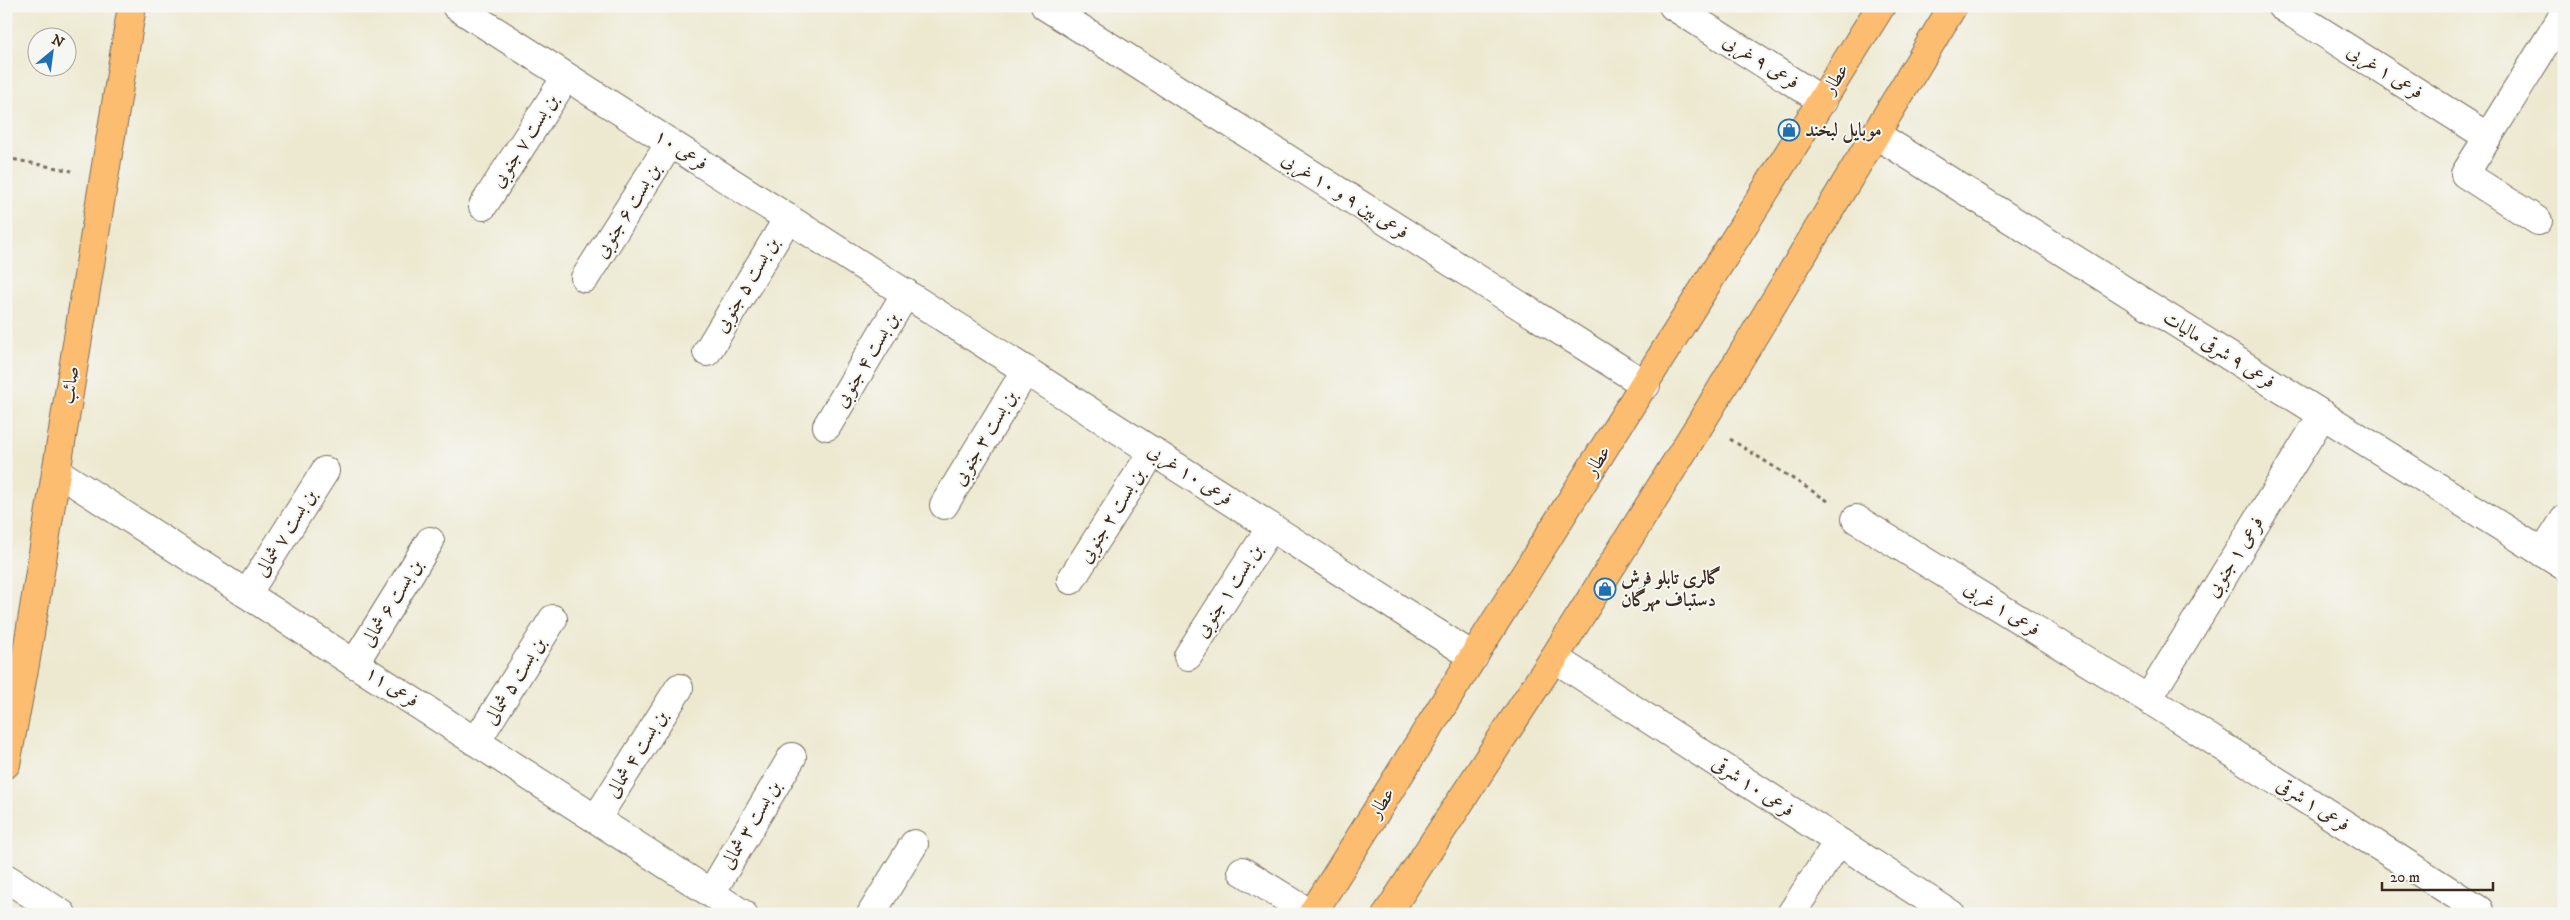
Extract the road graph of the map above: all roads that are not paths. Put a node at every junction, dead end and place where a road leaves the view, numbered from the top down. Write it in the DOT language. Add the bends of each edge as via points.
graph roads {
  1 [pos="132,6"];
  2 [pos="456,6"];
  3 [pos="1045,6"];
  4 [pos="1673,6"];
  5 [pos="1881,6"];
  6 [pos="1953,6"];
  7 [pos="2282,6"];
  8 [pos="2564,14"];
  9 [pos="566,77"];
  10 [pos="1823,101"];
  11 [pos="1874,134"];
  12 [pos="2488,137"];
  13 [pos="670,143"];
  14 [pos="483,206"];
  15 [pos="788,218"];
  16 [pos="2538,221"];
  17 [pos="585,278"];
  18 [pos="906,293"];
  19 [pos="707,352"];
  20 [pos="1026,370"];
  21 [pos="1646,385"];
  22 [pos="2323,414"];
  23 [pos="827,426"];
  24 [pos="1152,451"];
  25 [pos="325,471"];
  26 [pos="56,472"];
  27 [pos="944,505"];
  28 [pos="1856,518"];
  29 [pos="2564,520"];
  30 [pos="1271,527"];
  31 [pos="430,542"];
  32 [pos="2553,560"];
  33 [pos="1071,580"];
  34 [pos="248,594"];
  35 [pos="553,619"];
  36 [pos="1188,656"];
  37 [pos="1474,656"];
  38 [pos="1554,658"];
  39 [pos="354,664"];
  40 [pos="679,688"];
  41 [pos="2148,699"];
  42 [pos="476,742"];
  43 [pos="792,757"];
  44 [pos="6,764"];
  45 [pos="596,819"];
  46 [pos="1838,842"];
  47 [pos="914,844"];
  48 [pos="1242,871"];
  49 [pos="6,878"];
  50 [pos="725,906"];
  51 [pos="2479,910"];
  52 [pos="62,914"];
  53 [pos="871,914"];
  54 [pos="1312,914"];
  55 [pos="1387,914"];
  56 [pos="1791,914"];
  57 [pos="1951,914"];
  1 -- 26 [label="main road, صائب"];
  2 -- 9 [label="street, فرعی ۱۰"];
  3 -- 21 [label="street, فرعی بین ۹ و ۱۰ غربی"];
  4 -- 10 [label="street, فرعی ۹ غربی"];
  5 -- 10 [label="main road, عطار"];
  6 -- 11 [label="main road"];
  7 -- 12 [label="street, فرعی ۱ غربی"];
  8 -- 12 [label="street"];
  9 -- 13 [label="street, فرعی ۱۰"];
  9 -- 14 [label="street, بن بست ۷ جنوبی"];
  10 -- 21 [label="main road, عطار"];
  11 -- 22 [label="street, فرعی ۹ شرقی مالیات"];
  11 -- 38 [label="main road" via="1702,421"];
  12 -- 16 [label="street" via="2465,174"];
  13 -- 15 [label="street, فرعی ۱۰"];
  13 -- 17 [label="street, بن بست ۶ جنوبی"];
  15 -- 18 [label="street, فرعی ۱۰"];
  15 -- 19 [label="street, بن بست ۵ جنوبی"];
  18 -- 20 [label="street, فرعی ۱۰ غربی"];
  18 -- 23 [label="street, بن بست ۴ جنوبی"];
  20 -- 24 [label="street, فرعی ۱۰ غربی"];
  20 -- 27 [label="street, بن بست ۳ جنوبی"];
  21 -- 37 [label="main road, عطار"];
  22 -- 32 [label="street, فرعی ۹ شرقی مالیات"];
  22 -- 41 [label="street, فرعی ۱ جنوبی"];
  24 -- 30 [label="street, فرعی ۱۰ غربی"];
  24 -- 33 [label="street, بن بست ۲ جنوبی"];
  25 -- 34 [label="street, بن بست ۷ شمالی"];
  26 -- 34 [label="street, فرعی ۱۱"];
  26 -- 44 [label="main road, صائب"];
  28 -- 41 [label="street, فرعی ۱ غربی"];
  29 -- 32 [label="street"];
  30 -- 36 [label="street, بن بست ۱ جنوبی"];
  30 -- 37 [label="street, فرعی ۱۰ غربی"];
  31 -- 39 [label="street, بن بست ۶ شمالی"];
  34 -- 39 [label="street, فرعی ۱۱"];
  35 -- 42 [label="street, بن بست ۵ شمالی"];
  37 -- 54 [label="main road, عطار"];
  38 -- 46 [label="street, فرعی ۱۰ شرقی"];
  38 -- 55 [label="main road"];
  39 -- 42 [label="street, فرعی ۱۱"];
  40 -- 45 [label="street, بن بست ۴ شمالی"];
  41 -- 51 [label="street, فرعی ۱ شرقی"];
  42 -- 45 [label="street, فرعی ۱۱"];
  43 -- 50 [label="street, بن بست ۳ شمالی"];
  45 -- 50 [label="street, فرعی ۱۱"];
  46 -- 56 [label="street"];
  46 -- 57 [label="street, فرعی ۱۰ شرقی"];
  47 -- 53 [label="street"];
  48 -- 54 [label="street"];
  49 -- 52 [label="street"];
}
